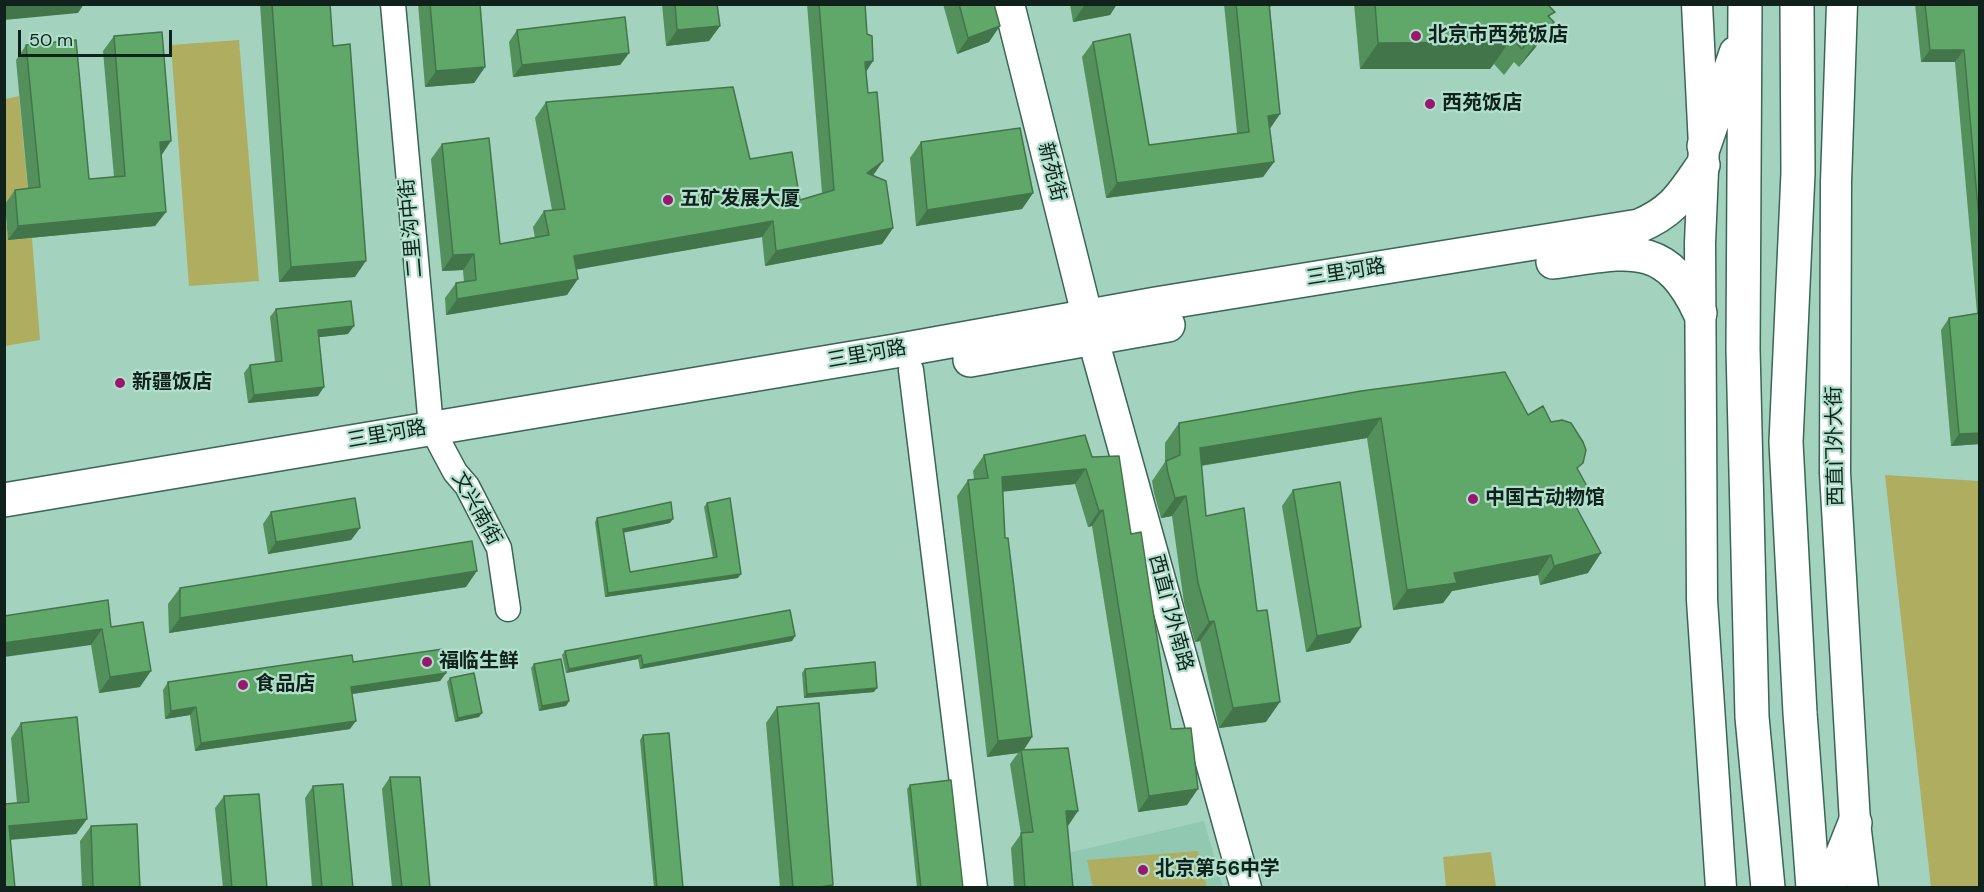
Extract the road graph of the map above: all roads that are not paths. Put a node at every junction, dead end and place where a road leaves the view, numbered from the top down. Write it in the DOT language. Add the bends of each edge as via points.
graph roads {
  1 [pos="393,4"];
  2 [pos="1008,4"];
  3 [pos="1697,4"];
  4 [pos="1797,4"];
  5 [pos="1842,4"];
  6 [pos="1745,15"];
  7 [pos="1704,155"];
  8 [pos="1700,312"];
  9 [pos="1090,327"];
  10 [pos="911,370"];
  11 [pos="436,438"];
  12 [pos="4,500"];
  13 [pos="4,523"];
  14 [pos="508,609"];
  15 [pos="1855,824"];
  16 [pos="975,888"];
  17 [pos="1246,888"];
  18 [pos="1721,888"];
  19 [pos="1768,888"];
  20 [pos="1813,888"];
  21 [pos="1829,888"];
  22 [pos="1863,888"];
  1 -- 11 [label="street, 二里沟中街"];
  2 -- 9 [label="street, 新苑街"];
  3 -- 7 [label="street"];
  4 -- 20 [label="main road" via="1798,173 1786,442"];
  5 -- 15 [label="street, 西直门外大街" via="1836,182 1835,473"];
  6 -- 7 [label="main road, 三里河路"];
  6 -- 19 [label="main road" via="1743,349 1752,717"];
  7 -- 8 [label="street"];
  7 -- 9 [label="main road, 三里河路" via="1676,203 1663,216 1639,226"];
  8 -- 9 [label="main road, 三里河路" via="1680,276 1663,262 1639,254 1607,255 1336,296"];
  8 -- 18 [label="street" via="1702,600"];
  9 -- 10 [label="main road, 三里河路"];
  9 -- 11 [label="main road, 三里河路" via="895,351"];
  9 -- 17 [label="street, 西直门外南路"];
  10 -- 11 [label="main road, 三里河路"];
  10 -- 16 [label="street"];
  11 -- 12 [label="main road, 三里河路"];
  11 -- 13 [label="main road, 三里河路"];
  11 -- 14 [label="street, 文兴南街" via="467,486 499,548"];
  15 -- 21 [label="main road"];
  15 -- 22 [label="street, 西直门外大街"];
}
